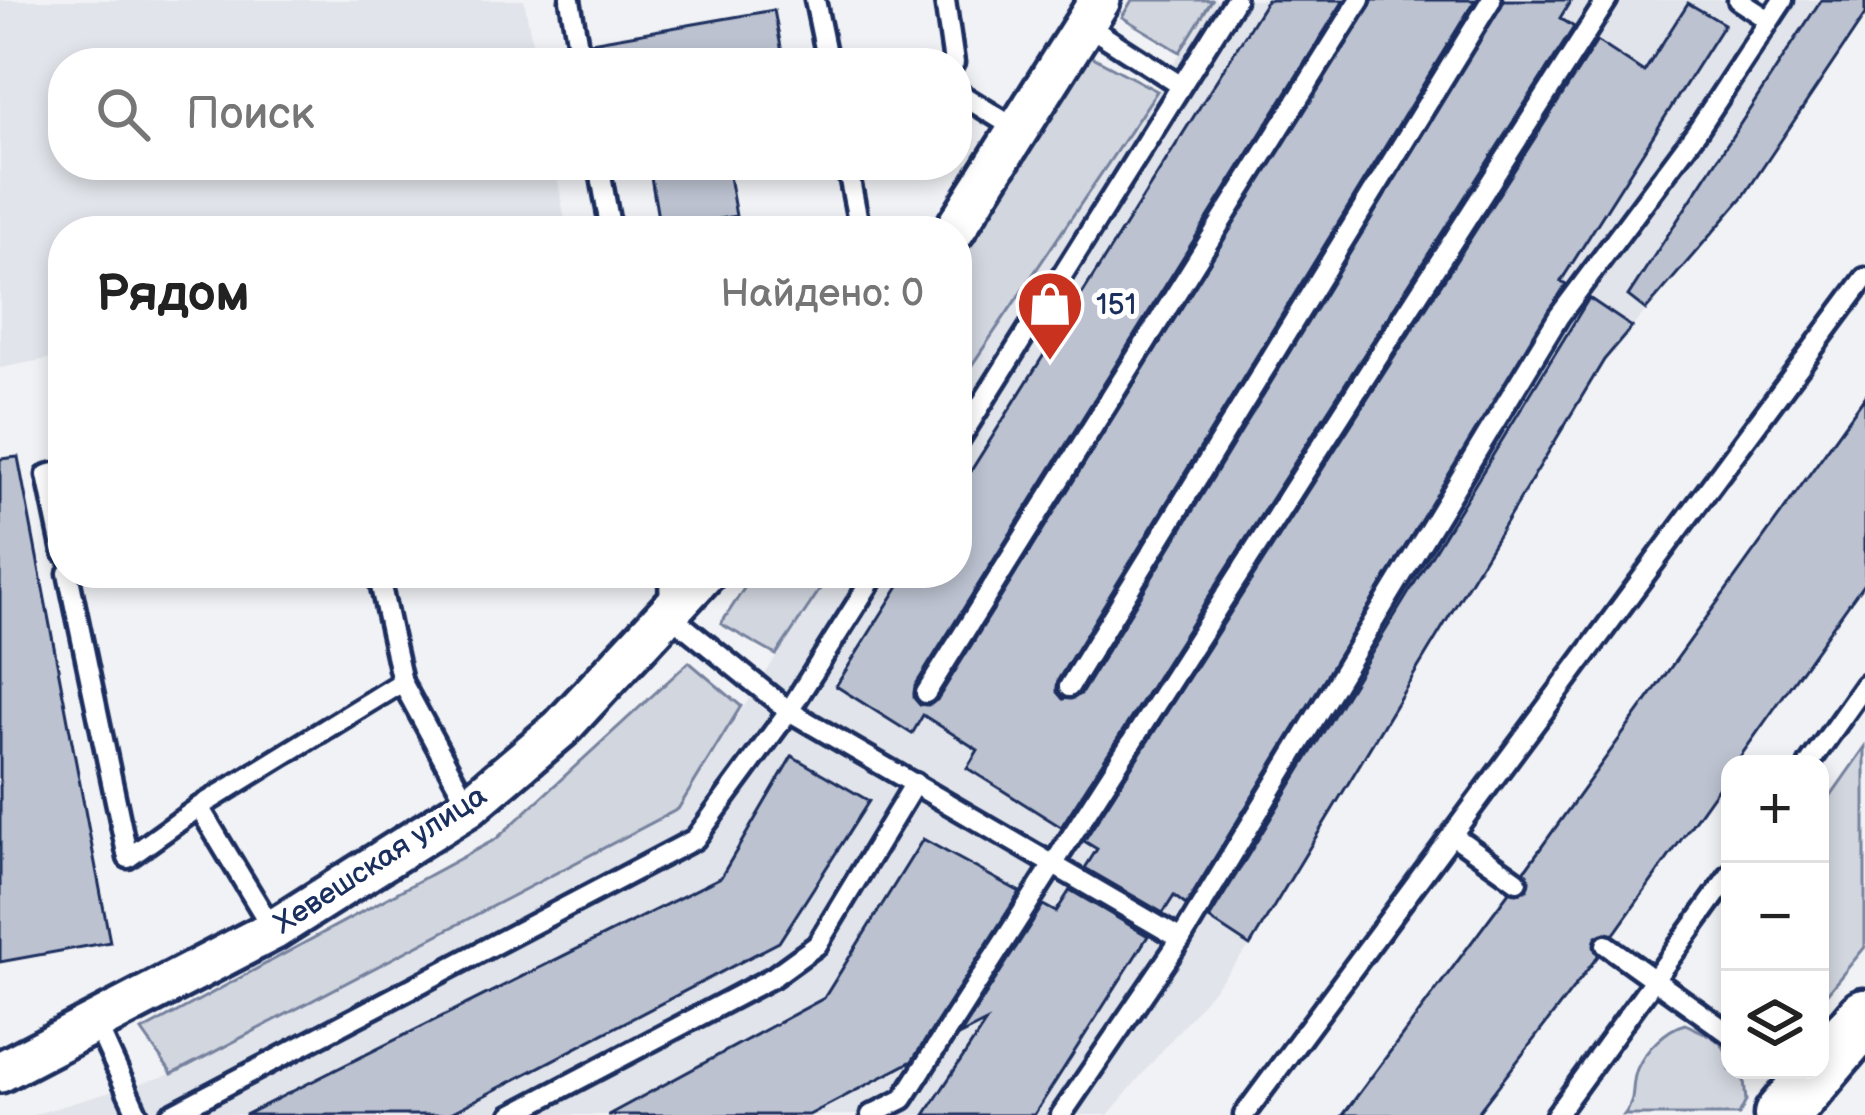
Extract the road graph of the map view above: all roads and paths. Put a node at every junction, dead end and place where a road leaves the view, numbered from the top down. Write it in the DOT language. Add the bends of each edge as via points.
graph roads {
  1 [pos="570,0"];
  2 [pos="815,0"];
  3 [pos="945,0"];
  4 [pos="1235,0"];
  5 [pos="1360,0"];
  6 [pos="1491,0"];
  7 [pos="1607,0"];
  8 [pos="1738,0"];
  9 [pos="1783,0"];
  10 [pos="1093,12"];
  11 [pos="1769,20"];
  12 [pos="578,48"];
  13 [pos="824,48"];
  14 [pos="952,48"];
  15 [pos="1180,86"];
  16 [pos="972,99"];
  17 [pos="1018,130"];
  18 [pos="602,180"];
  19 [pos="851,180"];
  20 [pos="608,216"];
  21 [pos="857,216"];
  22 [pos="964,216"];
  23 [pos="1865,278"];
  24 [pos="972,419"];
  25 [pos="71,588"];
  26 [pos="381,588"];
  27 [pos="669,588"];
  28 [pos="692,588"];
  29 [pos="866,588"];
  30 [pos="670,615"];
  31 [pos="402,682"];
  32 [pos="1865,685"];
  33 [pos="1069,687"];
  34 [pos="926,693"];
  35 [pos="789,711"];
  36 [pos="1815,755"];
  37 [pos="915,783"];
  38 [pos="469,806"];
  39 [pos="199,807"];
  40 [pos="1454,836"];
  41 [pos="1055,864"];
  42 [pos="1517,881"];
  43 [pos="1721,888"];
  44 [pos="273,930"];
  45 [pos="1181,939"];
  46 [pos="1606,945"];
  47 [pos="1655,981"];
  48 [pos="1865,1017"];
  49 [pos="97,1025"];
  50 [pos="1721,1028"];
  51 [pos="0,1072"];
  52 [pos="1794,1094"];
  53 [pos="138,1115"];
  54 [pos="170,1115"];
  55 [pos="511,1115"];
  56 [pos="871,1115"];
  57 [pos="1061,1115"];
  58 [pos="1244,1115"];
  59 [pos="1556,1115"];
  1 -- 12 [label="lane"];
  2 -- 13 [label="lane"];
  3 -- 14 [label="lane"];
  4 -- 15 [label="lane"];
  5 -- 34 [label="lane"];
  6 -- 33 [label="lane"];
  7 -- 41 [label="lane"];
  8 -- 11 [label="lane"];
  9 -- 11 [label="lane"];
  10 -- 15 [label="lane"];
  10 -- 17 [label="street"];
  11 -- 45 [label="lane" via="1559,316"];
  15 -- 24 [label="lane"];
  16 -- 17 [label="lane"];
  17 -- 22 [label="street"];
  18 -- 20 [label="lane"];
  19 -- 21 [label="lane"];
  23 -- 40 [label="lane"];
  25 -- 39 [label="lane" via="128,858"];
  26 -- 31 [label="lane"];
  27 -- 30 [label="lane"];
  28 -- 30 [label="street, Хевешская улица"];
  29 -- 35 [label="lane"];
  30 -- 35 [label="lane"];
  30 -- 38 [label="street, Хевешская улица" via="561,728"];
  31 -- 38 [label="lane"];
  31 -- 39 [label="lane"];
  32 -- 36 [label="lane"];
  35 -- 37 [label="lane"];
  35 -- 54 [label="lane" via="695,838"];
  37 -- 41 [label="lane"];
  37 -- 55 [label="lane" via="817,945 773,977"];
  38 -- 44 [label="street, Хевешская улица"];
  39 -- 44 [label="lane"];
  40 -- 42 [label="lane"];
  40 -- 58 [label="lane"];
  41 -- 45 [label="lane"];
  41 -- 56 [label="lane" via="903,1099"];
  43 -- 47 [label="lane"];
  44 -- 49 [label="street, Хевешская улица"];
  45 -- 57 [label="lane"];
  46 -- 47 [label="lane"];
  47 -- 50 [label="lane"];
  47 -- 59 [label="lane"];
  48 -- 52 [label="main road"];
  49 -- 51 [label="street, Хевешская улица"];
  49 -- 53 [label="lane"];
}
